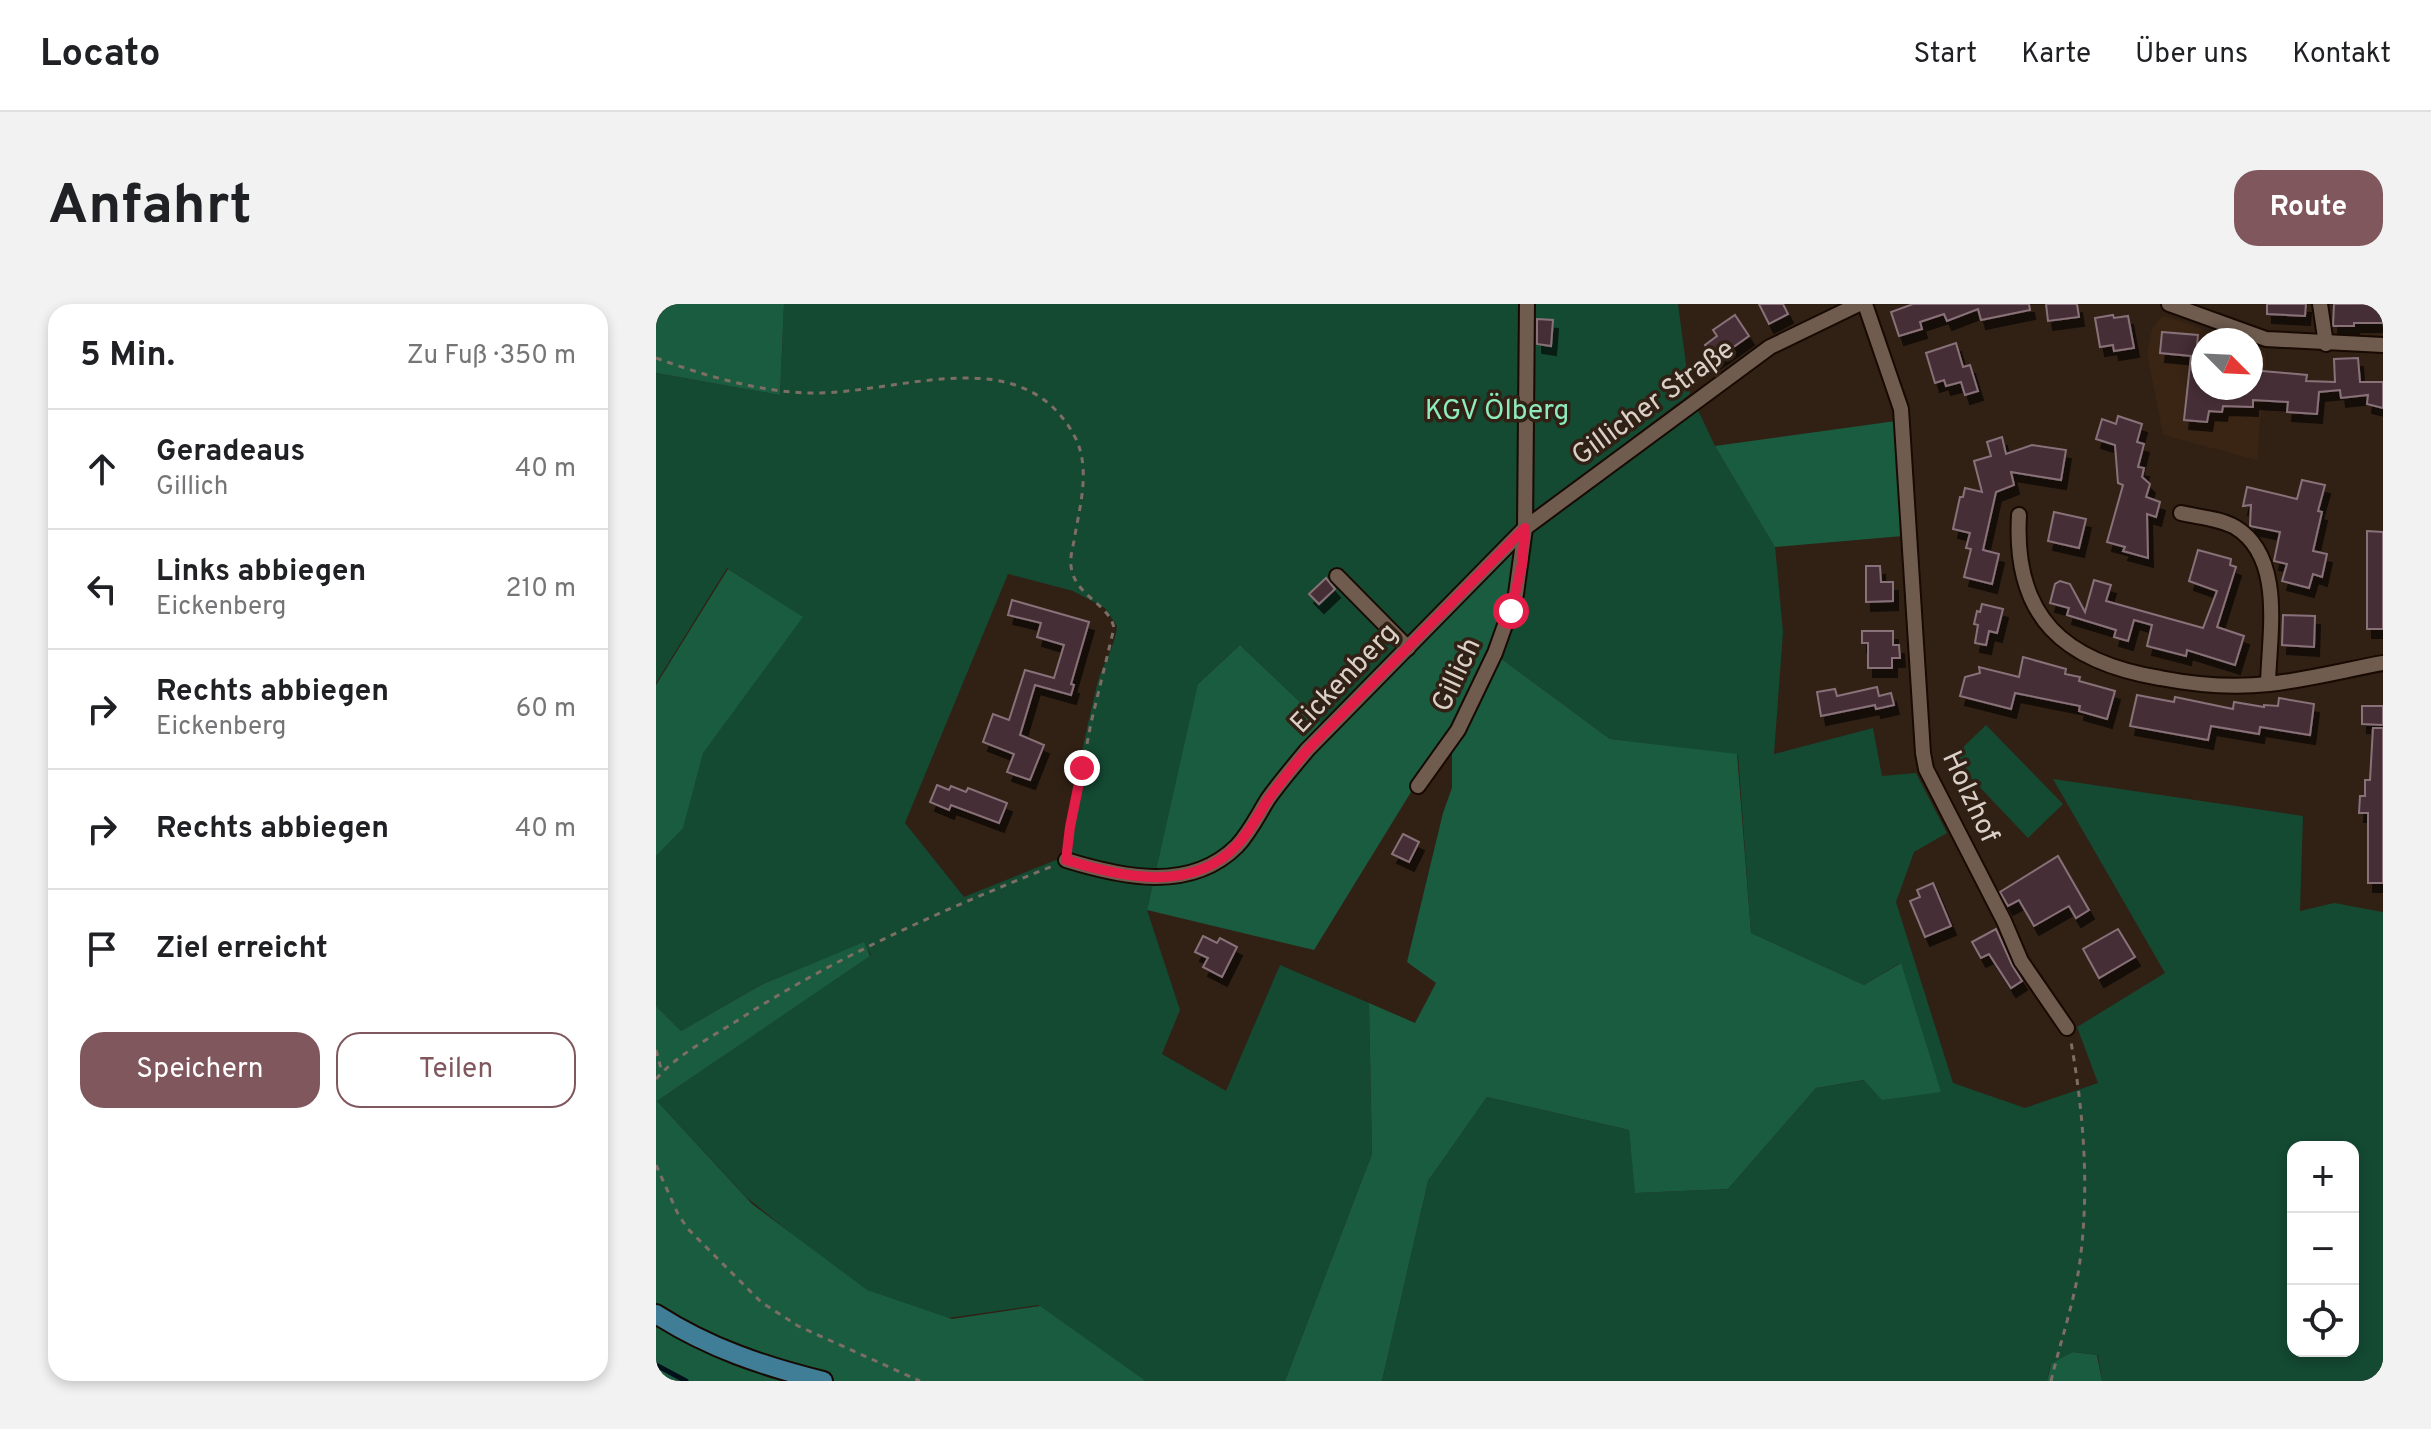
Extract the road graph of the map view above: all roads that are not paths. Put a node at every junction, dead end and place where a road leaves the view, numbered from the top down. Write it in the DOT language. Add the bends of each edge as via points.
graph roads {
  1 [pos="1527,304"];
  2 [pos="1859,304"];
  3 [pos="1865,304"];
  4 [pos="2169,304"];
  5 [pos="2320,304"];
  6 [pos="2326,344"];
  7 [pos="2383,345"];
  8 [pos="2181,513"];
  9 [pos="2019,515"];
  10 [pos="1525,528"];
  11 [pos="1337,576"];
  12 [pos="1408,648"];
  13 [pos="2383,663"];
  14 [pos="2268,684"];
  15 [pos="1418,786"];
  16 [pos="1066,860"];
  17 [pos="2067,1028"];
  18 [pos="656,1314"];
  19 [pos="823,1381"];
  1 -- 10 [label="street, Gillich"];
  2 -- 10 [label="street, Gillicher Straße" via="1770,347"];
  3 -- 17 [label="street, Holzhof" via="1901,409 1926,769 2021,961"];
  4 -- 6 [label="street" via="2266,339"];
  5 -- 6 [label="street"];
  6 -- 7 [label="street"];
  8 -- 14 [label="street" via="2237,528 2261,553 2269,580"];
  9 -- 14 [label="street" via="2027,587 2051,628 2074,650 2133,674 2223,686"];
  10 -- 12 [label="street, Eickenberg"];
  10 -- 15 [label="street, Gillich" via="1516,594 1505,628 1458,730"];
  11 -- 12 [label="street"];
  12 -- 16 [label="street, Eickenberg" via="1307,750 1246,835 1223,857 1194,871 1146,878"];
  13 -- 14 [label="street"];
  18 -- 19 [label="main road" via="741,1358"];
}
